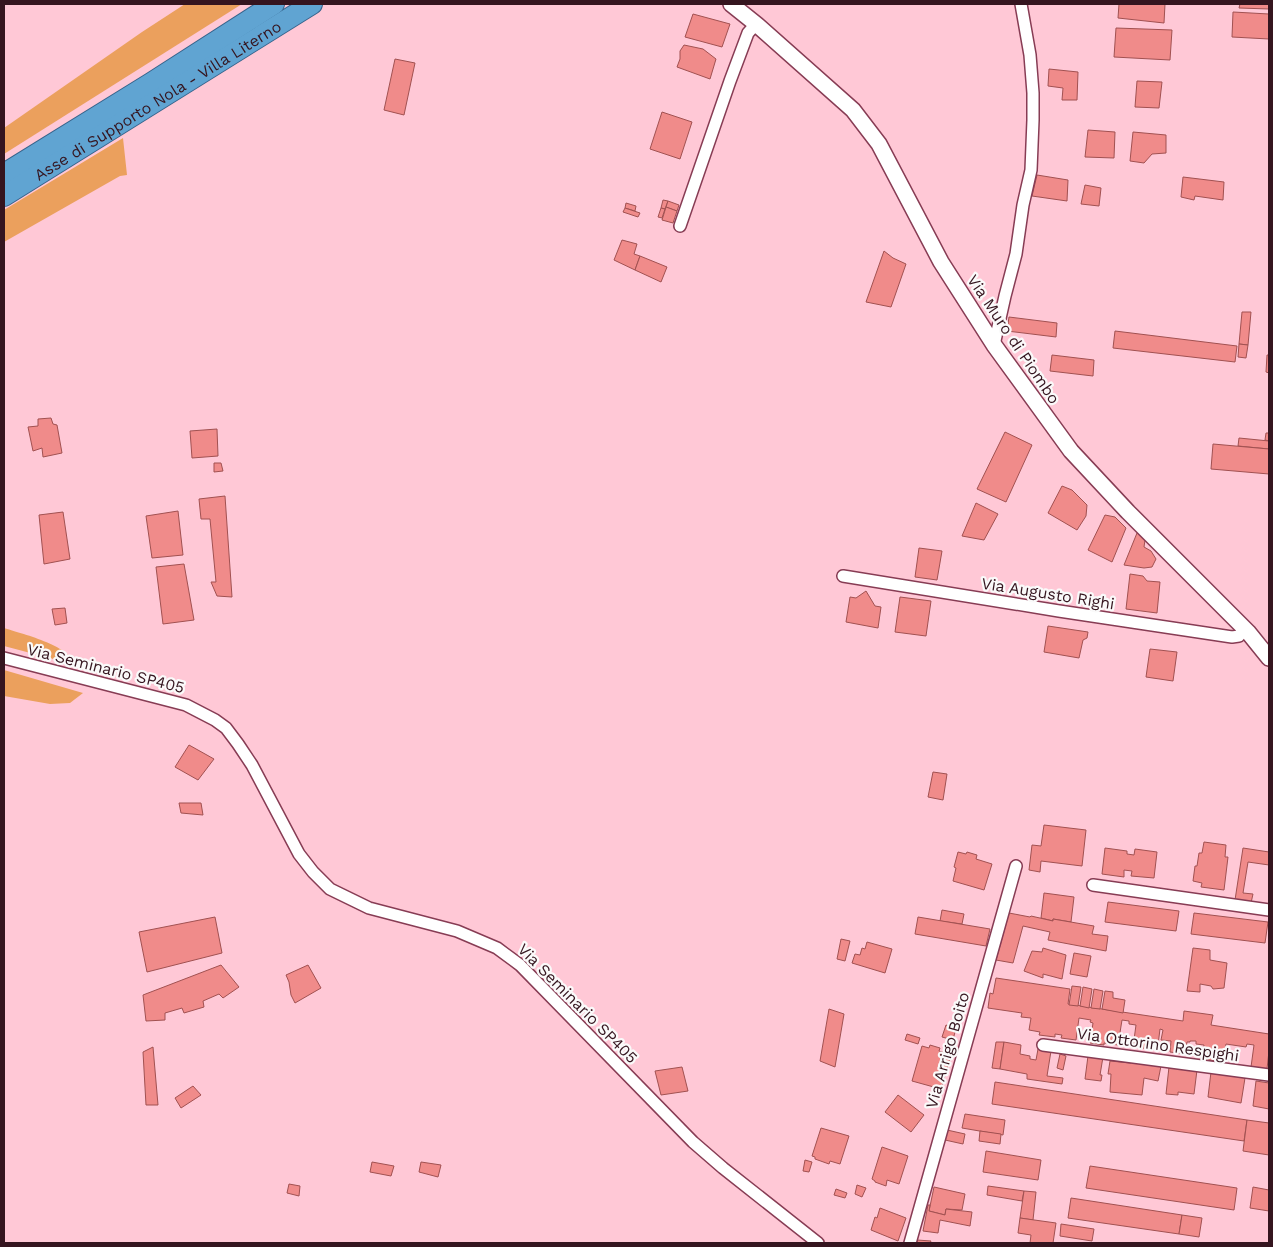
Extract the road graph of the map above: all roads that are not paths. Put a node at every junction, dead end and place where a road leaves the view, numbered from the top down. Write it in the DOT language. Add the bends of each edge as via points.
graph roads {
  1 [pos="274,4"];
  2 [pos="312,4"];
  3 [pos="731,4"];
  4 [pos="1021,4"];
  5 [pos="756,24"];
  6 [pos="4,174"];
  7 [pos="4,196"];
  8 [pos="680,226"];
  9 [pos="994,345"];
  10 [pos="843,576"];
  11 [pos="1244,628"];
  12 [pos="4,658"];
  13 [pos="1269,658"];
  14 [pos="1016,866"];
  15 [pos="1093,885"];
  16 [pos="1269,910"];
  17 [pos="1043,1045"];
  18 [pos="1269,1075"];
  19 [pos="818,1243"];
  20 [pos="910,1243"];
  1 -- 6 [label="highway, Asse di Supporto Nola - Villa Literno"];
  2 -- 7 [label="highway, Asse di Supporto Nola - Villa Literno"];
  3 -- 5 [label="street, Via Muro di Piombo"];
  4 -- 9 [label="street" via="1033,93 1031,170 1016,254"];
  5 -- 8 [label="street" via="748,33"];
  5 -- 9 [label="street, Via Muro di Piombo" via="853,110 879,144 941,262"];
  9 -- 11 [label="street, Via Muro di Piombo" via="1071,452"];
  10 -- 11 [label="street, Via Augusto Righi" via="1232,637 1240,636"];
  11 -- 13 [label="street, Via Muro di Piombo"];
  12 -- 19 [label="street, Via Seminario SP405" via="186,705 215,720 226,728 252,765 299,854 330,889 369,908 457,931 497,948 520,965 693,1142"];
  14 -- 20 [label="street, Via Arrigo Boito"];
  15 -- 16 [label="street"];
  17 -- 18 [label="street, Via Ottorino Respighi"];
}
